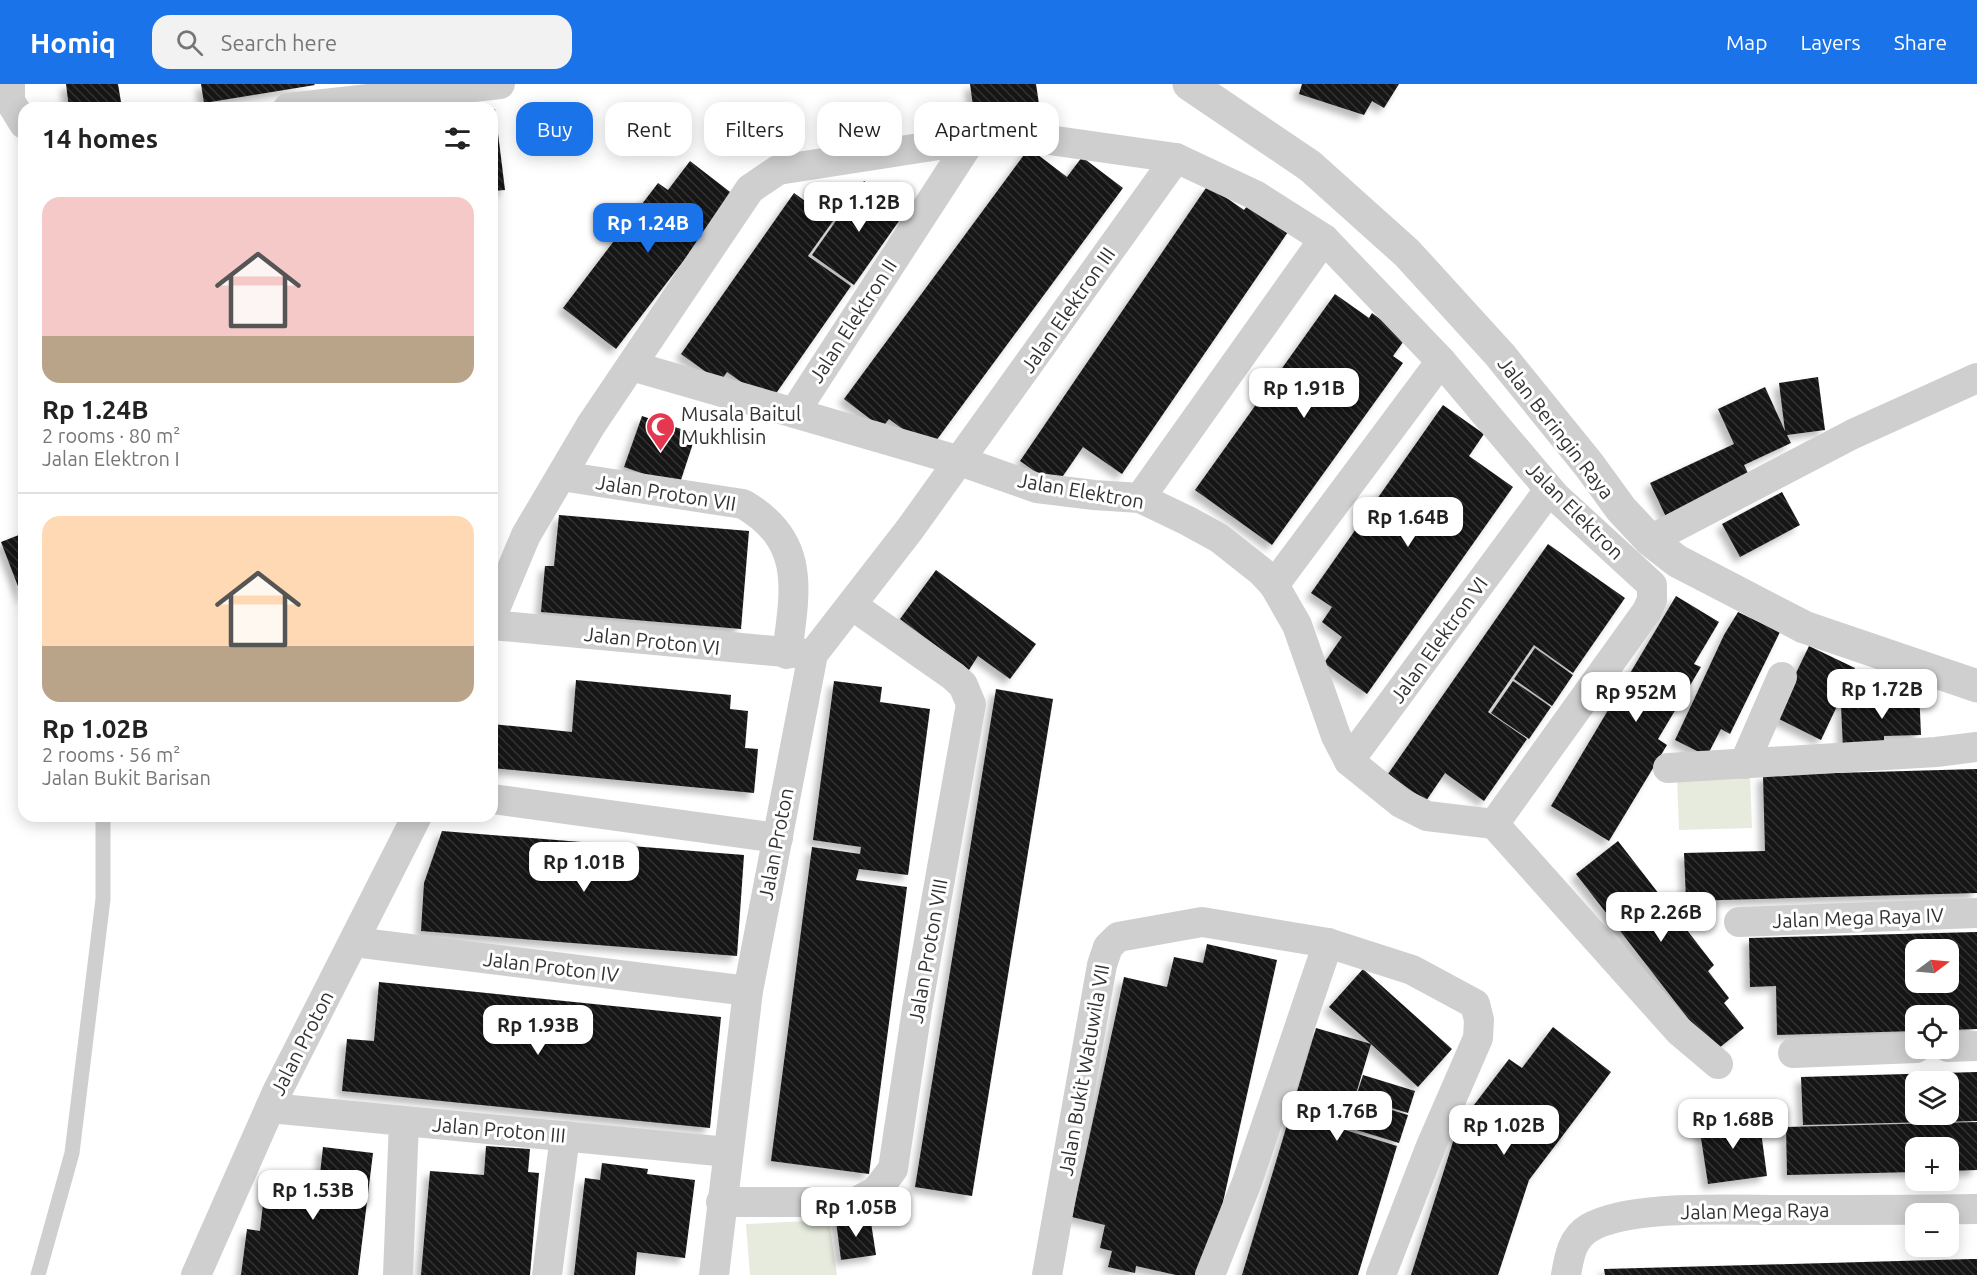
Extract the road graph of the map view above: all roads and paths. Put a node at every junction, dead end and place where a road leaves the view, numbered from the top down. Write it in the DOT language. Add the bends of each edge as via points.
graph roads {
  1 [pos="10,84"];
  2 [pos="500,84"];
  3 [pos="1189,84"];
  4 [pos="341,102"];
  5 [pos="18,114"];
  6 [pos="1059,141"];
  7 [pos="914,149"];
  8 [pos="961,156"];
  9 [pos="1176,158"];
  10 [pos="1324,239"];
  11 [pos="1441,362"];
  12 [pos="632,366"];
  13 [pos="1977,378"];
  14 [pos="794,413"];
  15 [pos="954,469"];
  16 [pos="561,476"];
  17 [pos="1549,490"];
  18 [pos="1140,498"];
  19 [pos="1650,540"];
  20 [pos="1274,585"];
  21 [pos="498,602"];
  22 [pos="853,606"];
  23 [pos="498,626"];
  24 [pos="800,654"];
  25 [pos="1782,677"];
  26 [pos="1977,686"];
  27 [pos="1977,747"];
  28 [pos="1349,761"];
  29 [pos="1744,764"];
  30 [pos="1668,768"];
  31 [pos="498,800"];
  32 [pos="103,822"];
  33 [pos="414,822"];
  34 [pos="1494,825"];
  35 [pos="778,838"];
  36 [pos="1977,913"];
  37 [pos="1738,922"];
  38 [pos="354,942"];
  39 [pos="1328,943"];
  40 [pos="748,991"];
  41 [pos="1977,1046"];
  42 [pos="1959,1047"];
  43 [pos="1905,1048"];
  44 [pos="1793,1053"];
  45 [pos="1718,1064"];
  46 [pos="270,1108"];
  47 [pos="404,1121"];
  48 [pos="566,1136"];
  49 [pos="728,1152"];
  50 [pos="721,1202"];
  51 [pos="1977,1209"];
  52 [pos="38,1275"];
  53 [pos="196,1275"];
  54 [pos="398,1275"];
  55 [pos="547,1275"];
  56 [pos="714,1275"];
  57 [pos="1047,1275"];
  58 [pos="1210,1275"];
  59 [pos="1381,1275"];
  60 [pos="1566,1275"];
  1 -- 5 [label="street" via="10,101"];
  2 -- 4 [label="street"];
  3 -- 19 [label="street, Jalan Beringin Raya" via="1310,166 1407,253 1500,356"];
  6 -- 9 [label="street, Jalan Elektron"];
  7 -- 12 [label="street, Jalan Elektron" via="778,170 750,189"];
  8 -- 14 [label="street, Jalan Elektron II"];
  9 -- 10 [label="street, Jalan Elektron" via="1255,195"];
  9 -- 15 [label="street, Jalan Elektron III"];
  10 -- 11 [label="street, Jalan Elektron"];
  10 -- 18 [label="street"];
  11 -- 17 [label="street, Jalan Elektron"];
  11 -- 20 [label="street"];
  12 -- 14 [label="street, Jalan Elektron"];
  12 -- 16 [label="street"];
  13 -- 19 [label="street" via="1853,434"];
  14 -- 15 [label="street, Jalan Elektron"];
  15 -- 18 [label="street, Jalan Elektron" via="1037,488"];
  15 -- 22 [label="street, Jalan Proton"];
  16 -- 21 [label="street" via="526,535"];
  16 -- 24 [label="street, Jalan Proton VII" via="743,504 763,515 791,554"];
  17 -- 28 [label="street, Jalan Elektron VI"];
  17 -- 34 [label="street, Jalan Elektron" via="1652,585 1652,600"];
  18 -- 20 [label="street, Jalan Elektron" via="1219,538"];
  19 -- 26 [label="street, Jalan Beringin Raya" via="1677,561 1804,627"];
  20 -- 28 [label="street, Jalan Elektron" via="1297,625 1336,736"];
  22 -- 24 [label="street, Jalan Proton"];
  22 -- 50 [label="street, Jalan Proton VIII" via="953,676 963,685 971,704 893,1169 876,1191 856,1202"];
  23 -- 24 [label="street, Jalan Proton VI"];
  24 -- 35 [label="street, Jalan Proton"];
  25 -- 29 [label="street"];
  27 -- 29 [label="street"];
  28 -- 34 [label="street, Jalan Elektron" via="1401,803 1427,816"];
  29 -- 30 [label="street"];
  31 -- 35 [label="street"];
  32 -- 52 [label="lane" via="102,899 72,1152"];
  33 -- 38 [label="street, Jalan Proton"];
  34 -- 45 [label="street" via="1679,1031"];
  35 -- 40 [label="street, Jalan Proton"];
  36 -- 37 [label="street, Jalan Mega Raya IV"];
  38 -- 40 [label="street, Jalan Proton IV"];
  38 -- 46 [label="street, Jalan Proton"];
  39 -- 57 [label="street, Jalan Bukit Watuwila VII" via="1202,922 1118,937 1108,947"];
  39 -- 58 [label="street" via="1247,1182"];
  39 -- 59 [label="street, Jalan Bukit Watuwila VII" via="1412,970 1475,1004 1479,1020 1478,1038"];
  40 -- 49 [label="street, Jalan Proton"];
  41 -- 42 [label="street"];
  43 -- 44 [label="street"];
  46 -- 47 [label="street, Jalan Proton III"];
  46 -- 53 [label="street, Jalan Proton"];
  47 -- 48 [label="street, Jalan Proton III"];
  47 -- 54 [label="street"];
  48 -- 49 [label="street, Jalan Proton III"];
  48 -- 55 [label="street"];
  49 -- 50 [label="street, Jalan Proton"];
  50 -- 56 [label="street, Jalan Proton"];
  51 -- 60 [label="street, Jalan Mega Raya" via="1702,1210 1640,1214 1606,1221 1578,1236"];
}
